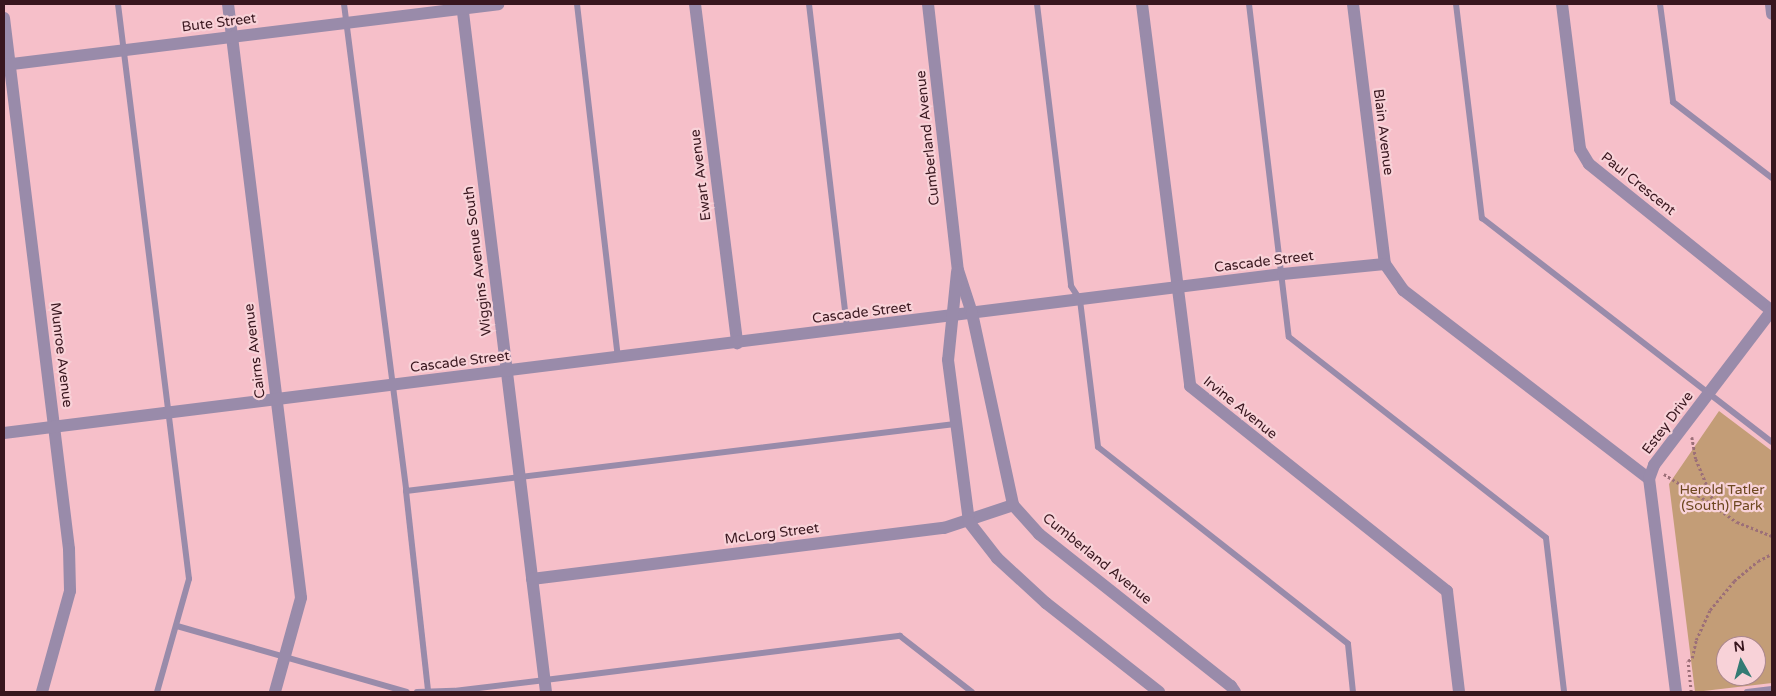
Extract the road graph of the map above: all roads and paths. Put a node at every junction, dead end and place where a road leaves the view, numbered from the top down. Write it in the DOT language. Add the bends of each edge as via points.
graph roads {
  1 [pos="118,4"];
  2 [pos="228,4"];
  3 [pos="344,4"];
  4 [pos="498,4"];
  5 [pos="577,4"];
  6 [pos="695,4"];
  7 [pos="809,4"];
  8 [pos="928,4"];
  9 [pos="1037,4"];
  10 [pos="1142,4"];
  11 [pos="1249,4"];
  12 [pos="1352,4"];
  13 [pos="1456,4"];
  14 [pos="1562,4"];
  15 [pos="1660,4"];
  16 [pos="1771,4"];
  17 [pos="463,6"];
  18 [pos="1772,14"];
  19 [pos="4,18"];
  20 [pos="347,22"];
  21 [pos="232,36"];
  22 [pos="123,50"];
  23 [pos="6,65"];
  24 [pos="1772,178"];
  25 [pos="1385,264"];
  26 [pos="958,270"];
  27 [pos="1283,274"];
  28 [pos="1177,287"];
  29 [pos="1080,300"];
  30 [pos="1772,310"];
  31 [pos="972,313"];
  32 [pos="951,316"];
  33 [pos="847,330"];
  34 [pos="737,343"];
  35 [pos="618,356"];
  36 [pos="506,372"];
  37 [pos="391,386"];
  38 [pos="1709,393"];
  39 [pos="276,399"];
  40 [pos="167,413"];
  41 [pos="955,424"];
  42 [pos="55,426"];
  43 [pos="4,433"];
  44 [pos="1693,438"];
  45 [pos="1772,442"];
  46 [pos="1654,465"];
  47 [pos="519,476"];
  48 [pos="1649,479"];
  49 [pos="406,491"];
  50 [pos="1013,505"];
  51 [pos="1716,507"];
  52 [pos="969,522"];
  53 [pos="1772,536"];
  54 [pos="1772,554"];
  55 [pos="532,579"];
  56 [pos="177,626"];
  57 [pos="285,659"];
  58 [pos="545,686"];
  59 [pos="1772,689"];
  60 [pos="428,691"];
  61 [pos="42,692"];
  62 [pos="157,692"];
  63 [pos="276,692"];
  64 [pos="407,692"];
  65 [pos="417,692"];
  66 [pos="972,692"];
  67 [pos="1158,692"];
  68 [pos="1235,692"];
  69 [pos="1354,692"];
  70 [pos="1459,692"];
  71 [pos="1564,692"];
  72 [pos="1676,692"];
  73 [pos="1692,692"];
  74 [pos="1747,692"];
  1 -- 22 [label="lane"];
  2 -- 21 [label="street, Cairns Avenue"];
  3 -- 20 [label="lane"];
  4 -- 17 [label="street, Bute Street"];
  5 -- 35 [label="lane"];
  6 -- 34 [label="street, Ewart Avenue"];
  7 -- 33 [label="lane"];
  8 -- 26 [label="street, Cumberland Avenue"];
  9 -- 29 [label="lane" via="1071,286"];
  10 -- 28 [label="street, Irvine Avenue"];
  11 -- 27 [label="lane"];
  12 -- 25 [label="street, Blain Avenue"];
  13 -- 38 [label="lane" via="1482,218"];
  14 -- 30 [label="street, Paul Crescent" via="1580,148 1589,164"];
  15 -- 24 [label="lane" via="1673,102"];
  16 -- 18 [label="street"];
  17 -- 20 [label="street, Bute Street"];
  17 -- 36 [label="street, Wiggins Avenue South"];
  19 -- 23 [label="street, Munroe Avenue"];
  20 -- 21 [label="street, Bute Street"];
  20 -- 37 [label="lane"];
  21 -- 22 [label="street, Bute Street"];
  21 -- 39 [label="street, Cairns Avenue"];
  22 -- 23 [label="street, Bute Street"];
  22 -- 40 [label="lane"];
  23 -- 42 [label="street, Munroe Avenue"];
  25 -- 27 [label="street, Cascade Street"];
  25 -- 48 [label="street" via="1403,290"];
  26 -- 31 [label="street, Cumberland Avenue"];
  26 -- 32 [label="street, Cumberland Avenue"];
  27 -- 28 [label="street, Cascade Street"];
  27 -- 71 [label="lane" via="1289,337 1546,538"];
  28 -- 29 [label="street, Cascade Street"];
  28 -- 70 [label="street, Irvine Avenue" via="1190,386 1447,591"];
  29 -- 31 [label="street, Cascade Street"];
  29 -- 69 [label="lane" via="1098,447 1348,644"];
  30 -- 38 [label="street, Estey Drive"];
  31 -- 32 [label="street, Cascade Street"];
  31 -- 50 [label="street, Cumberland Avenue"];
  32 -- 33 [label="street, Cascade Street"];
  32 -- 41 [label="street, Cumberland Avenue" via="948,360"];
  33 -- 34 [label="street, Cascade Street"];
  34 -- 35 [label="street, Cascade Street"];
  35 -- 36 [label="street, Cascade Street"];
  36 -- 37 [label="street, Cascade Street"];
  36 -- 47 [label="street, Wiggins Avenue South"];
  37 -- 39 [label="street, Cascade Street"];
  37 -- 49 [label="lane"];
  38 -- 45 [label="lane"];
  38 -- 46 [label="street, Estey Drive"];
  39 -- 40 [label="street, Cascade Street"];
  39 -- 57 [label="street, Cairns Avenue" via="301,598"];
  40 -- 42 [label="street, Cascade Street"];
  40 -- 56 [label="lane" via="189,579"];
  41 -- 47 [label="lane"];
  41 -- 52 [label="street, Cumberland Avenue"];
  42 -- 43 [label="street, Cascade Street"];
  42 -- 61 [label="street, Munroe Avenue" via="70,591"];
  44 -- 51 [label="path" via="1696,459"];
  46 -- 48 [label="street, Estey Drive"];
  46 -- 51 [label="path" via="1695,496"];
  47 -- 49 [label="lane"];
  47 -- 55 [label="street, Wiggins Avenue South"];
  48 -- 72 [label="street, Estey Drive"];
  49 -- 60 [label="lane"];
  50 -- 52 [label="street, McLorg Street"];
  50 -- 68 [label="street, Cumberland Avenue" via="1039,534"];
  51 -- 53 [label="path" via="1737,522"];
  52 -- 55 [label="street, McLorg Street" via="944,528"];
  52 -- 67 [label="street, Cumberland Avenue" via="997,558 1046,603"];
  54 -- 73 [label="path" via="1734,581 1710,610 1688,661"];
  55 -- 58 [label="street, Wiggins Avenue South"];
  56 -- 57 [label="lane"];
  56 -- 62 [label="lane"];
  57 -- 63 [label="street, Cairns Avenue"];
  57 -- 64 [label="lane"];
  58 -- 60 [label="lane"];
  58 -- 66 [label="lane" via="900,636"];
  59 -- 74 [label="lane"];
  60 -- 65 [label="lane"];
}
